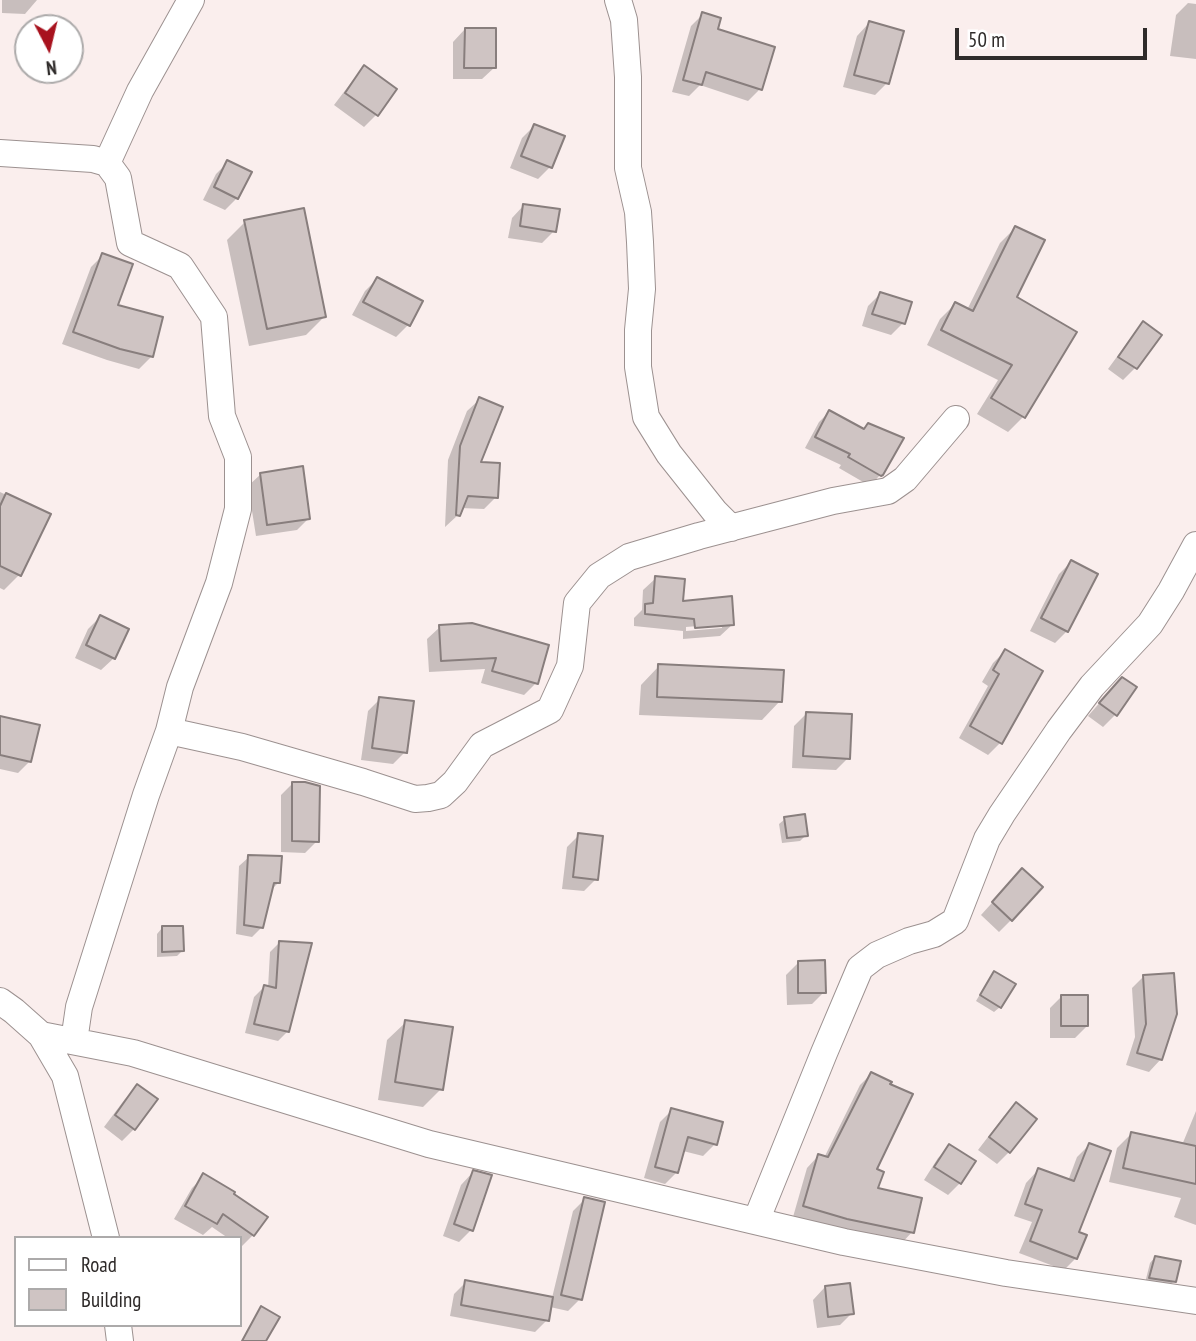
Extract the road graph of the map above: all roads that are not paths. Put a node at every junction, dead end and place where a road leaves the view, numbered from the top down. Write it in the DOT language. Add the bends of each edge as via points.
graph roads {
  1 [pos="191,0"];
  2 [pos="618,0"];
  3 [pos="0,153"];
  4 [pos="107,163"];
  5 [pos="956,419"];
  6 [pos="731,528"];
  7 [pos="1196,545"];
  8 [pos="169,731"];
  9 [pos="0,1000"];
  10 [pos="41,1035"];
  11 [pos="74,1041"];
  12 [pos="756,1221"];
  13 [pos="105,1236"];
  14 [pos="1196,1301"];
  1 -- 4 [label="street" via="140,91"];
  2 -- 6 [label="street" via="628,77 628,168 638,212 642,289 638,367 646,417 669,454"];
  3 -- 4 [label="street"];
  4 -- 8 [label="street" via="118,178 130,243 180,266 214,317 222,416 238,457 238,509 219,583 180,687"];
  5 -- 6 [label="street" via="905,479 888,491"];
  6 -- 8 [label="street" via="629,557 599,576 577,603 570,666 550,710 482,745 441,795 415,799 242,747"];
  7 -- 12 [label="street" via="1150,624 1092,686 1002,814 987,839 955,921 934,934 877,955 860,968"];
  8 -- 11 [label="street" via="79,1007"];
  9 -- 10 [label="street"];
  10 -- 11 [label="street"];
  10 -- 13 [label="street" via="65,1076"];
  11 -- 12 [label="street" via="133,1053 429,1144"];
  12 -- 14 [label="street" via="1006,1273"];
}
